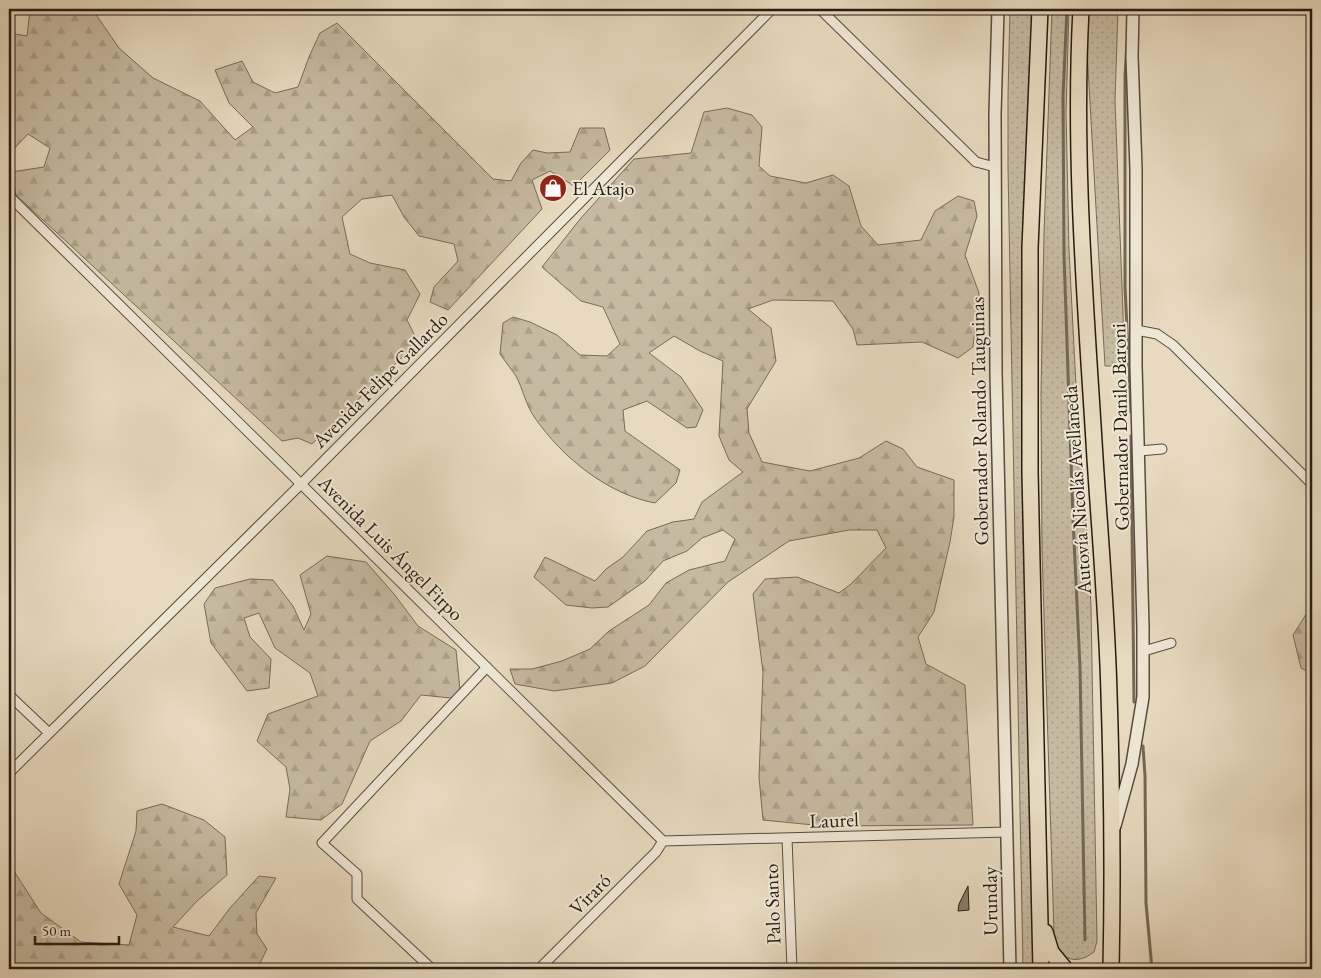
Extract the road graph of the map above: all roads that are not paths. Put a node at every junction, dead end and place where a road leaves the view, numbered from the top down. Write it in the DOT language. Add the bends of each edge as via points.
graph roads {
  1 [pos="772,9"];
  2 [pos="820,9"];
  3 [pos="998,9"];
  4 [pos="1040,9"];
  5 [pos="1081,9"];
  6 [pos="1133,9"];
  7 [pos="995,167"];
  8 [pos="9,196"];
  9 [pos="1136,330"];
  10 [pos="1162,449"];
  11 [pos="1139,451"];
  12 [pos="301,484"];
  13 [pos="1312,484"];
  14 [pos="1171,644"];
  15 [pos="1144,651"];
  16 [pos="487,667"];
  17 [pos="9,695"];
  18 [pos="48,732"];
  19 [pos="9,773"];
  20 [pos="1008,832"];
  21 [pos="787,838"];
  22 [pos="1112,840"];
  23 [pos="662,841"];
  24 [pos="1112,911"];
  25 [pos="1039,912"];
  26 [pos="432,969"];
  27 [pos="539,969"];
  28 [pos="792,969"];
  29 [pos="1010,969"];
  30 [pos="1041,969"];
  31 [pos="1065,969"];
  32 [pos="1099,969"];
  33 [pos="1111,969"];
  1 -- 12 [label="street, Avenida Felipe Gallardo"];
  2 -- 7 [label="street" via="976,162"];
  3 -- 7 [label="street, Gobernador Rolando Tauguinas"];
  4 -- 25 [label="highway, Autovía Nicolás Avellaneda" via="1030,248 1030,472"];
  5 -- 22 [label="highway, Autovía Nicolás Avellaneda" via="1080,200 1109,692"];
  6 -- 9 [label="street, Gobernador Danilo Baroni"];
  7 -- 20 [label="street, Gobernador Rolando Tauguinas" via="996,372"];
  8 -- 12 [label="street, Avenida Luis Ángel Firpo"];
  9 -- 11 [label="street, Gobernador Danilo Baroni"];
  9 -- 13 [label="street" via="1156,334 1173,345"];
  10 -- 11 [label="street"];
  11 -- 15 [label="street, Gobernador Danilo Baroni"];
  12 -- 16 [label="street, Avenida Luis Ángel Firpo"];
  12 -- 18 [label="street, Avenida Felipe Gallardo"];
  14 -- 15 [label="street"];
  15 -- 22 [label="street, Gobernador Danilo Baroni" via="1143,697 1136,745"];
  16 -- 23 [label="street, Avenida Luis Ángel Firpo"];
  16 -- 26 [label="street" via="322,843 357,874 357,898"];
  17 -- 18 [label="street"];
  18 -- 19 [label="street, Avenida Felipe Gallardo"];
  20 -- 21 [label="street, Laurel"];
  20 -- 29 [label="street, Urunday"];
  21 -- 23 [label="street, Laurel"];
  21 -- 28 [label="street, Palo Santo"];
  22 -- 24 [label="highway, Autovía Nicolás Avellaneda"];
  23 -- 27 [label="street, Viraró" via="656,852"];
  24 -- 32 [label="highway" via="1106,955"];
  24 -- 33 [label="highway, Autovía Nicolás Avellaneda"];
  25 -- 30 [label="highway, Autovía Nicolás Avellaneda"];
  25 -- 31 [label="highway" via="1051,952"];
}
